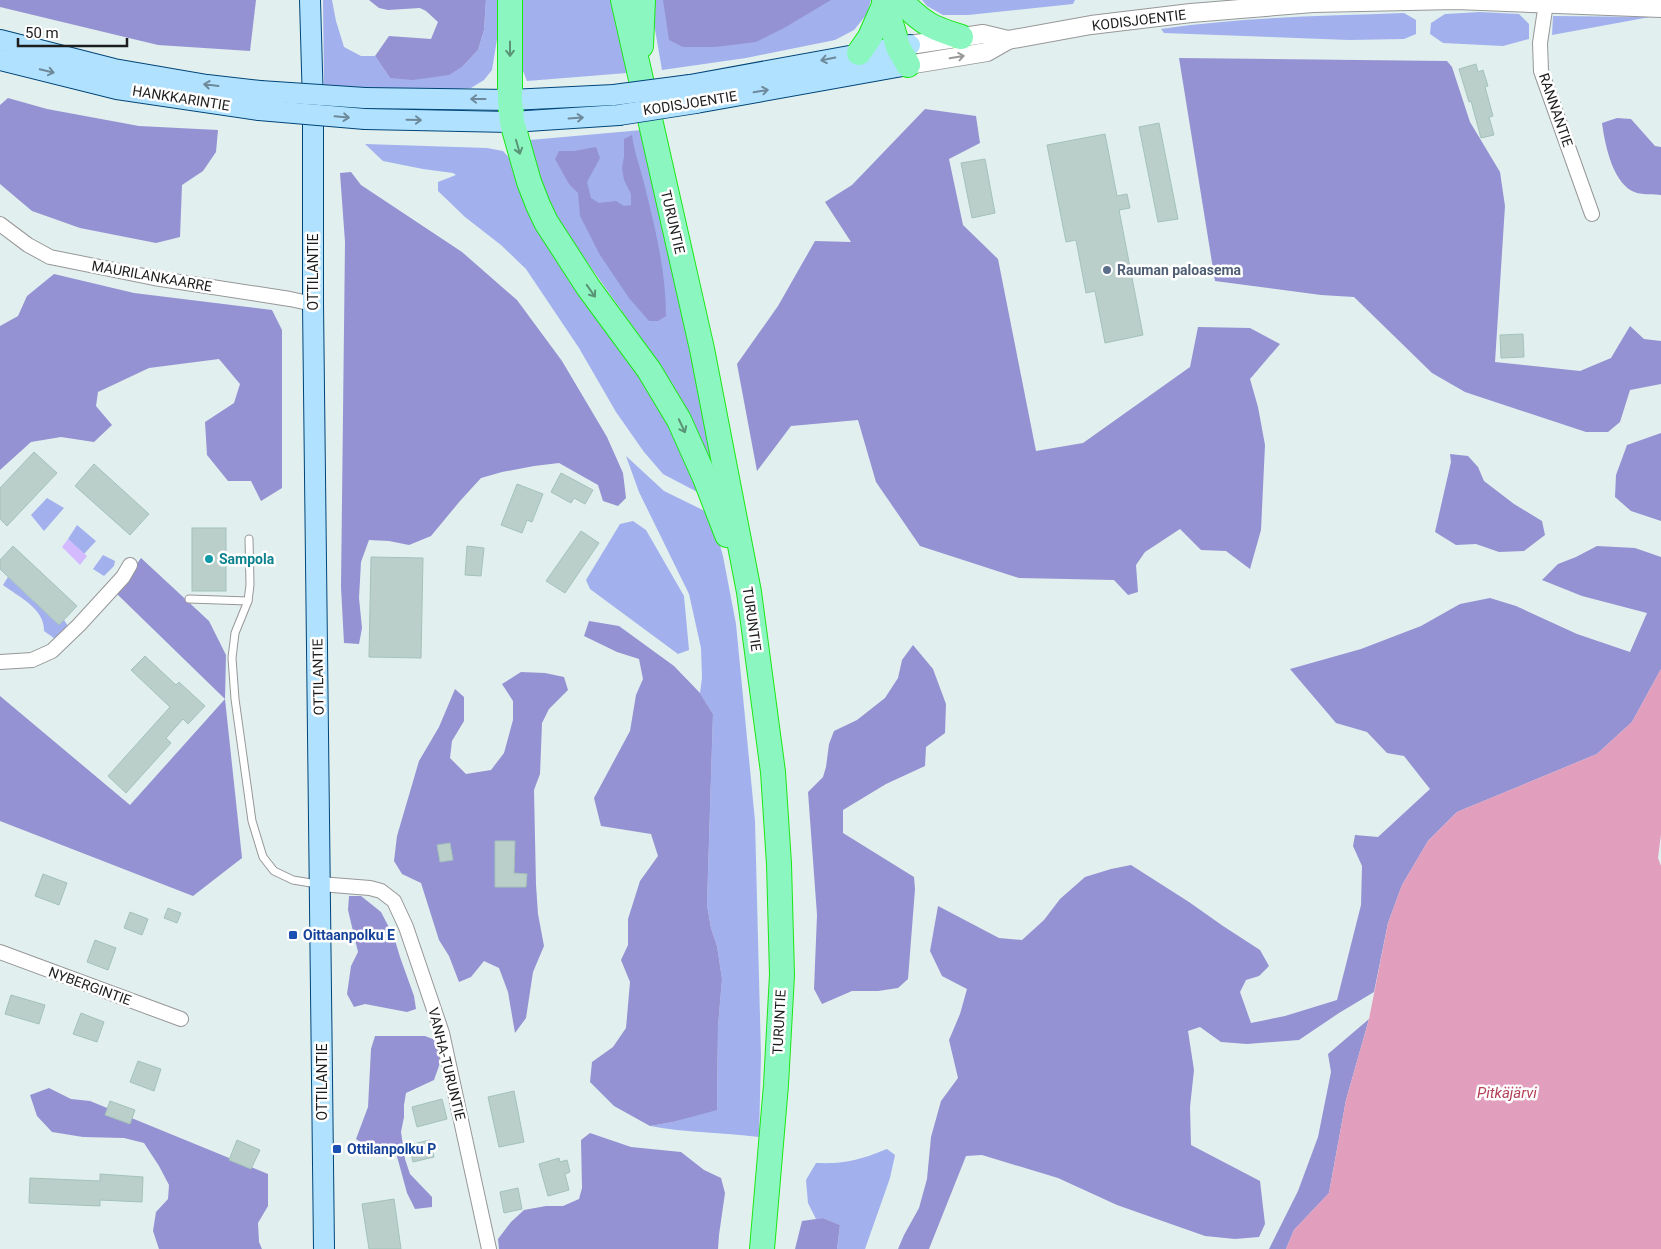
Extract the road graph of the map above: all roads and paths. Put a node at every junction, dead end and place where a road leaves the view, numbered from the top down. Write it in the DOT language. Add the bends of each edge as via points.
graph roads {
  1 [pos="310,0"];
  2 [pos="510,0"];
  3 [pos="623,0"];
  4 [pos="643,0"];
  5 [pos="894,2"];
  6 [pos="1546,2"];
  7 [pos="1661,8"];
  8 [pos="961,37"];
  9 [pos="0,40"];
  10 [pos="1008,40"];
  11 [pos="906,52"];
  12 [pos="859,53"];
  13 [pos="0,60"];
  14 [pos="640,72"];
  15 [pos="693,94"];
  16 [pos="365,98"];
  17 [pos="259,100"];
  18 [pos="511,111"];
  19 [pos="365,119"];
  20 [pos="1592,214"];
  21 [pos="0,224"];
  22 [pos="313,304"];
  23 [pos="250,539"];
  24 [pos="130,565"];
  25 [pos="749,592"];
  26 [pos="189,599"];
  27 [pos="248,600"];
  28 [pos="0,662"];
  29 [pos="320,884"];
  30 [pos="0,952"];
  31 [pos="181,1019"];
  32 [pos="324,1249"];
  33 [pos="489,1249"];
  34 [pos="762,1249"];
  1 -- 22 [label="main road, OTTILANTIE"];
  2 -- 18 [label="highway, one-way"];
  3 -- 14 [label="highway, TURUNTIE"];
  4 -- 14 [label="highway"];
  5 -- 8 [label="highway" via="934,28"];
  5 -- 11 [label="highway"];
  5 -- 12 [label="highway"];
  6 -- 7 [label="street, KODISJOENTIE"];
  6 -- 10 [label="street, KODISJOENTIE" via="1313,3 1171,15"];
  6 -- 20 [label="street, RANNANTIE" via="1540,44 1541,71"];
  8 -- 10 [label="street, KODISJOENTIE" via="983,34"];
  8 -- 11 [label="street, KODISJOENTIE"];
  17 -- 9 [label="main road, HANKKARINTIE, one-way" via="207,85 114,70"];
  11 -- 10 [label="street, KODISJOENTIE, one-way" via="987,52"];
  11 -- 12 [label="main road, KODISJOENTIE"];
  15 -- 11 [label="main road, KODISJOENTIE, one-way"];
  12 -- 15 [label="main road, KODISJOENTIE, one-way"];
  13 -- 17 [label="main road, HANKKARINTIE, one-way" via="117,89"];
  14 -- 25 [label="highway, TURUNTIE" via="702,349"];
  15 -- 18 [label="main road, KODISJOENTIE, bridge" via="614,95"];
  18 -- 15 [label="main road, KODISJOENTIE, one-way, bridge" via="619,115"];
  16 -- 17 [label="main road, HANKKARINTIE, bridge"];
  18 -- 16 [label="main road, KODISJOENTIE, one-way"];
  17 -- 19 [label="main road, HANKKARINTIE, one-way, bridge"];
  19 -- 18 [label="main road, KODISJOENTIE, one-way"];
  18 -- 25 [label="highway, one-way" via="529,182 546,222 679,420"];
  21 -- 22 [label="street, MAURILANKAARRE" via="28,246 50,257"];
  22 -- 29 [label="main road, OTTILANTIE"];
  23 -- 27 [label="lane"];
  24 -- 28 [label="street" via="79,625 52,651 32,660"];
  25 -- 34 [label="highway, TURUNTIE" via="773,772 782,974"];
  26 -- 27 [label="lane"];
  27 -- 29 [label="lane" via="235,633 232,658 252,820 263,857 274,871 293,880"];
  29 -- 32 [label="main road, OTTILANTIE"];
  29 -- 33 [label="street, VANHA-TURUNTIE" via="370,888 381,891 394,901 442,1033"];
  30 -- 31 [label="street, NYBERGINTIE"];
}
